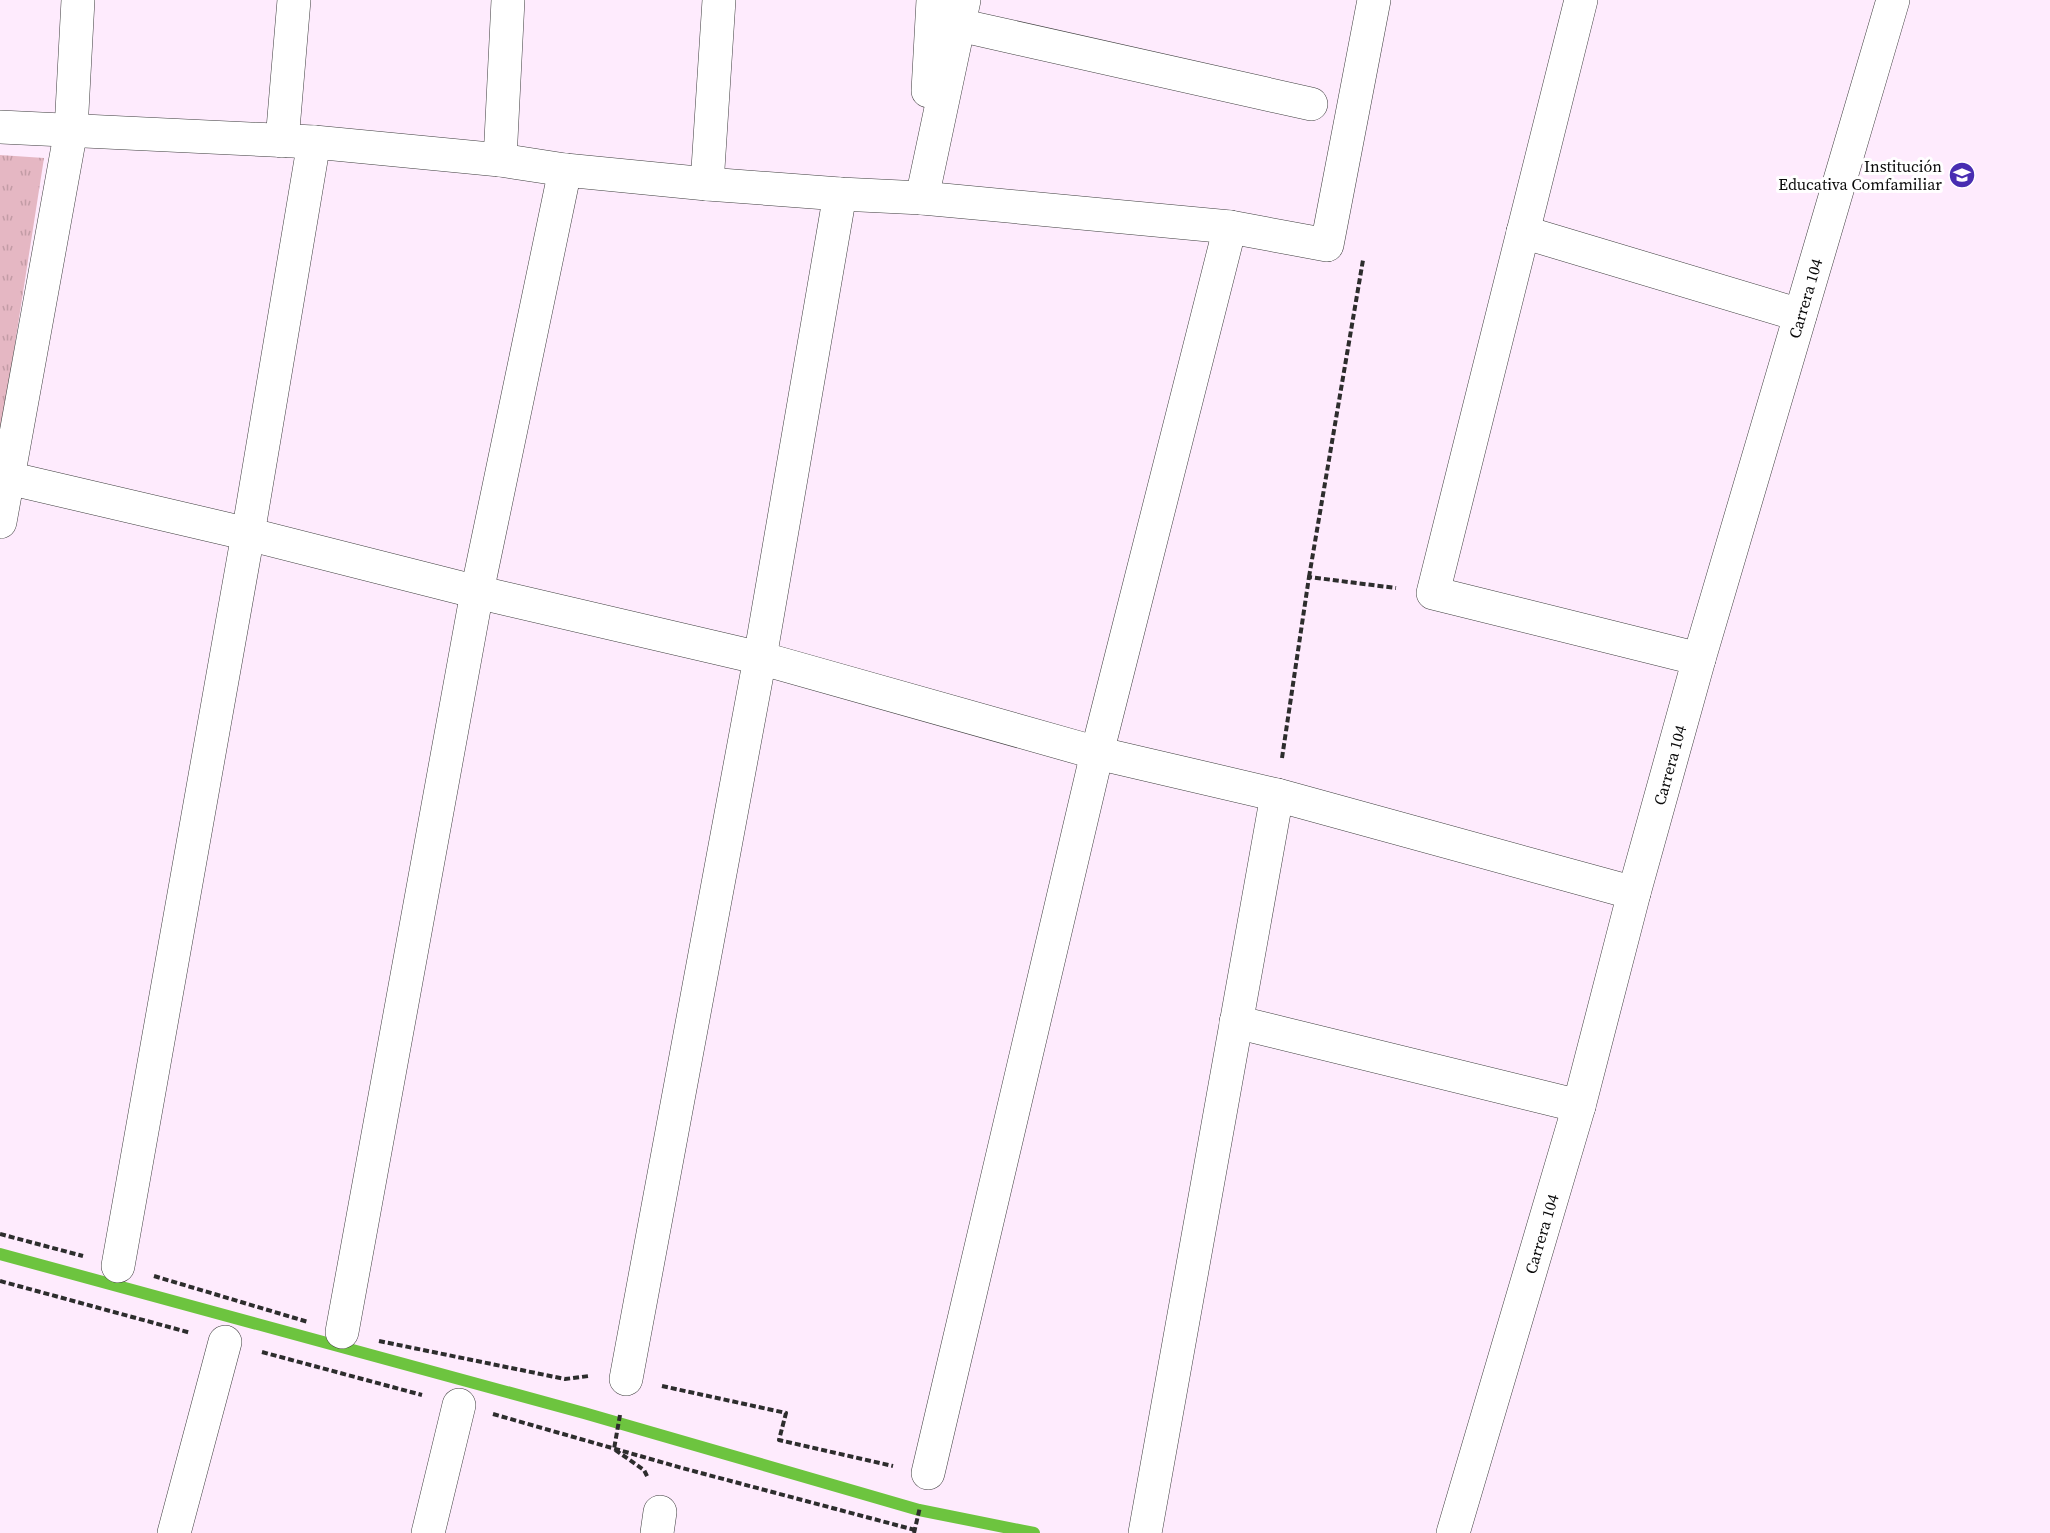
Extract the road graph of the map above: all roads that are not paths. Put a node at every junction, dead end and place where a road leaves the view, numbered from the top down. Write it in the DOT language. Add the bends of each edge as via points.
graph roads {
  1 [pos="78,0"];
  2 [pos="294,0"];
  3 [pos="508,0"];
  4 [pos="719,0"];
  5 [pos="933,0"];
  6 [pos="1374,0"];
  7 [pos="1581,0"];
  8 [pos="1893,0"];
  9 [pos="962,13"];
  10 [pos="1311,104"];
  11 [pos="0,128"];
  12 [pos="71,130"];
  13 [pos="282,141"];
  14 [pos="314,142"];
  15 [pos="500,160"];
  16 [pos="565,170"];
  17 [pos="707,184"];
  18 [pos="840,194"];
  19 [pos="922,198"];
  20 [pos="1230,227"];
  21 [pos="1523,232"];
  22 [pos="1800,315"];
  23 [pos="4,477"];
  24 [pos="0,522"];
  25 [pos="248,534"];
  26 [pos="477,592"];
  27 [pos="760,658"];
  28 [pos="1699,659"];
  29 [pos="1097,753"];
  30 [pos="1277,795"];
  31 [pos="1634,893"];
  32 [pos="1236,1022"];
  33 [pos="1579,1106"];
  34 [pos="118,1266"];
  35 [pos="342,1332"];
  36 [pos="225,1342"];
  37 [pos="626,1379"];
  38 [pos="459,1404"];
  39 [pos="928,1473"];
  40 [pos="174,1533"];
  41 [pos="428,1533"];
  42 [pos="1145,1533"];
  43 [pos="1454,1533"];
  1 -- 12 [label="street"];
  2 -- 13 [label="street"];
  3 -- 15 [label="street"];
  4 -- 17 [label="street"];
  5 -- 19 [label="street"];
  6 -- 20 [label="street" via="1327,245"];
  7 -- 21 [label="street"];
  8 -- 22 [label="street, Carrera 104"];
  9 -- 10 [label="street"];
  9 -- 19 [label="street"];
  11 -- 12 [label="street"];
  12 -- 13 [label="street"];
  12 -- 23 [label="street"];
  13 -- 14 [label="street"];
  14 -- 15 [label="street"];
  14 -- 25 [label="street"];
  15 -- 16 [label="street"];
  16 -- 17 [label="street"];
  16 -- 26 [label="street"];
  17 -- 18 [label="street"];
  18 -- 19 [label="street"];
  18 -- 27 [label="street"];
  19 -- 20 [label="street"];
  20 -- 29 [label="street"];
  21 -- 22 [label="street"];
  21 -- 28 [label="street" via="1433,593"];
  22 -- 28 [label="street, Carrera 104"];
  23 -- 24 [label="street"];
  23 -- 25 [label="street"];
  25 -- 26 [label="street"];
  25 -- 34 [label="street"];
  26 -- 27 [label="street"];
  26 -- 35 [label="street"];
  27 -- 29 [label="street"];
  27 -- 37 [label="street"];
  28 -- 31 [label="street, Carrera 104"];
  29 -- 30 [label="street"];
  29 -- 39 [label="street"];
  30 -- 31 [label="street"];
  30 -- 32 [label="street"];
  31 -- 33 [label="street, Carrera 104"];
  32 -- 33 [label="street"];
  32 -- 42 [label="street"];
  33 -- 43 [label="street, Carrera 104"];
  36 -- 40 [label="street"];
  38 -- 41 [label="street"];
}
